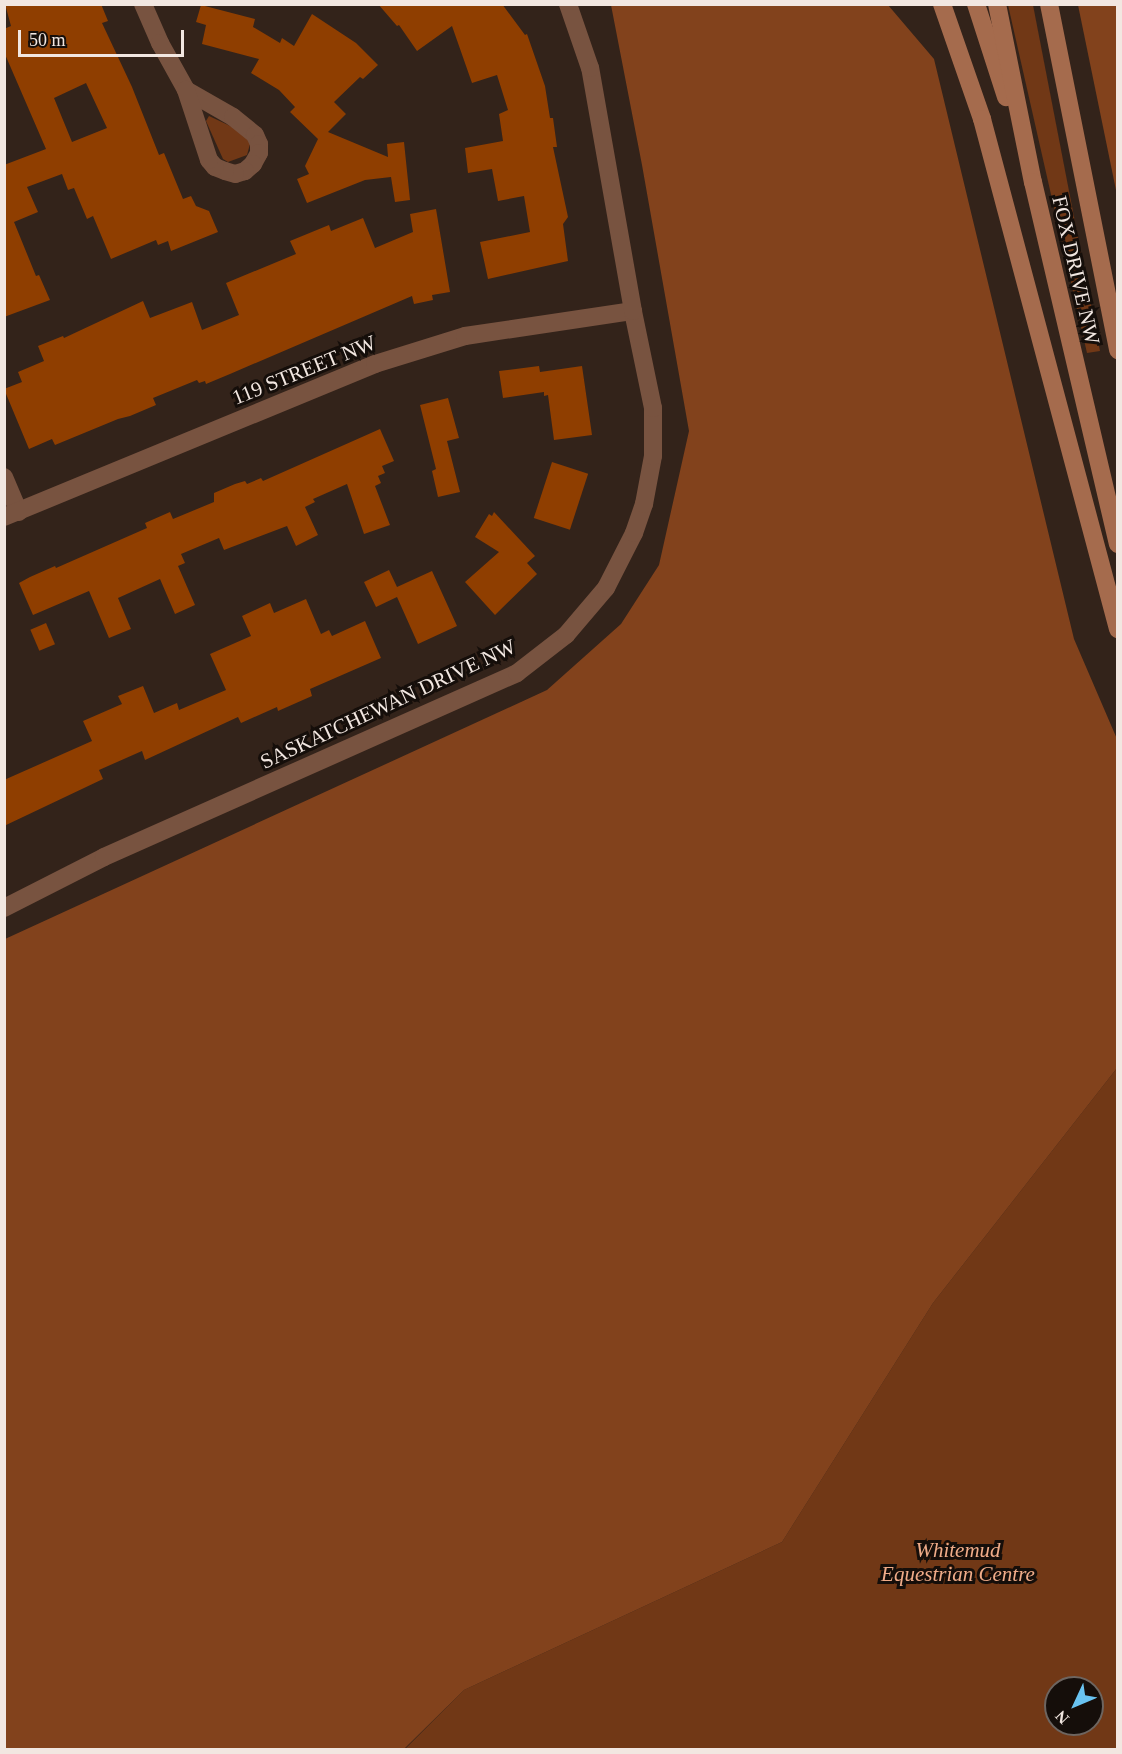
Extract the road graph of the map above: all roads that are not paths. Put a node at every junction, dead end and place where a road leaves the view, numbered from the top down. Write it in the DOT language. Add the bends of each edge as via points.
graph roads {
  1 [pos="143,4"];
  2 [pos="568,4"];
  3 [pos="942,4"];
  4 [pos="976,4"];
  5 [pos="997,4"];
  6 [pos="1049,4"];
  7 [pos="186,90"];
  8 [pos="1033,182"];
  9 [pos="633,311"];
  10 [pos="1118,350"];
  11 [pos="4,477"];
  12 [pos="12,514"];
  13 [pos="1118,544"];
  14 [pos="1118,629"];
  15 [pos="4,908"];
  1 -- 7 [label="street"];
  2 -- 9 [label="street, SASKATCHEWAN DRIVE NW" via="590,68"];
  3 -- 14 [label="main road" via="982,119"];
  4 -- 8 [label="main road"];
  5 -- 8 [label="main road, FOX DRIVE NW"];
  6 -- 10 [label="main road, FOX DRIVE NW"];
  7 -- 7 [label="street" via="209,160 225,171 245,171 259,153 255,135 233,117"];
  8 -- 13 [label="main road, FOX DRIVE NW"];
  9 -- 12 [label="street, 119 STREET NW" via="465,336 375,364"];
  9 -- 15 [label="street, SASKATCHEWAN DRIVE NW" via="653,408 649,480 621,562 600,596 566,635 517,673 104,857"];
  11 -- 12 [label="street"];
}
